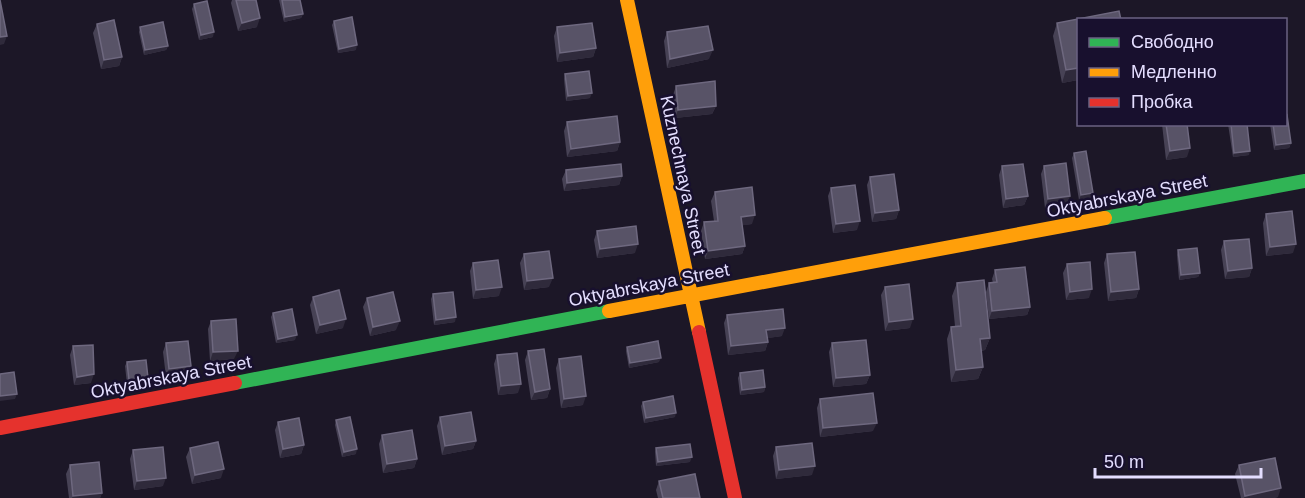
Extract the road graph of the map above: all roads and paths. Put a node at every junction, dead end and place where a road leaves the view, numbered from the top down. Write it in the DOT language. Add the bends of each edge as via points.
graph roads {
  1 [pos="627,0"];
  2 [pos="1305,181"];
  3 [pos="691,296"];
  4 [pos="0,428"];
  5 [pos="735,498"];
  1 -- 3 [label="street, Kuznechnaya Street"];
  2 -- 3 [label="street, Oktyabrskaya Street"];
  3 -- 4 [label="street, Oktyabrskaya Street"];
  3 -- 5 [label="street, Kuznechnaya Street"];
}
